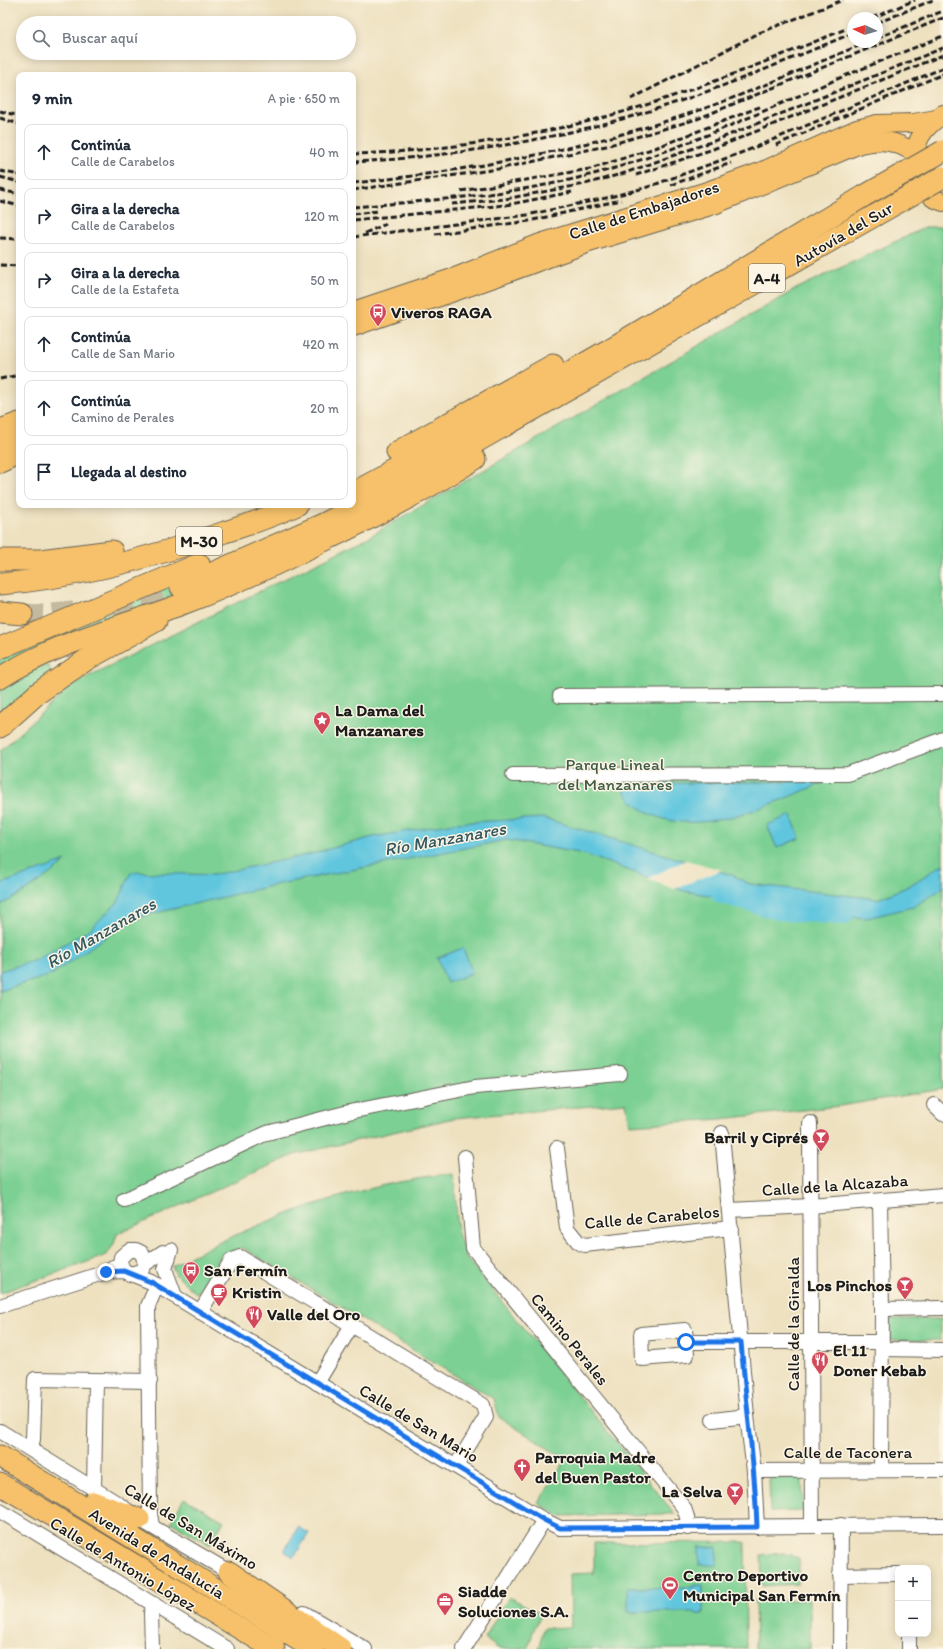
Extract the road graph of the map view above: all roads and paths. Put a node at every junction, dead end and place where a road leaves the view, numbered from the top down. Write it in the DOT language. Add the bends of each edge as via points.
graph roads {
  1 [pos="940,117"];
  2 [pos="943,151"];
  3 [pos="943,177"];
  4 [pos="758,258"];
  5 [pos="356,310"];
  6 [pos="356,326"];
  7 [pos="16,425"];
  8 [pos="0,430"];
  9 [pos="16,437"];
  10 [pos="0,444"];
  11 [pos="16,449"];
  12 [pos="16,454"];
  13 [pos="0,456"];
  14 [pos="0,462"];
  15 [pos="356,475"];
  16 [pos="356,491"];
  17 [pos="264,508"];
  18 [pos="291,508"];
  19 [pos="322,508"];
  20 [pos="0,560"];
  21 [pos="0,584"];
  22 [pos="183,595"];
  23 [pos="120,598"];
  24 [pos="0,612"];
  25 [pos="22,614"];
  26 [pos="0,641"];
  27 [pos="0,648"];
  28 [pos="0,678"];
  29 [pos="943,694"];
  30 [pos="560,696"];
  31 [pos="0,727"];
  32 [pos="943,739"];
  33 [pos="513,775"];
  34 [pos="620,1074"];
  35 [pos="810,1123"];
  36 [pos="722,1133"];
  37 [pos="557,1148"];
  38 [pos="465,1156"];
  39 [pos="943,1195"];
  40 [pos="124,1200"];
  41 [pos="880,1201"];
  42 [pos="810,1206"];
  43 [pos="730,1210"];
  44 [pos="731,1228"];
  45 [pos="171,1250"];
  46 [pos="143,1261"];
  47 [pos="125,1269"];
  48 [pos="154,1284"];
  49 [pos="175,1296"];
  50 [pos="0,1306"];
  51 [pos="943,1308"];
  52 [pos="882,1309"];
  53 [pos="200,1312"];
  54 [pos="352,1325"];
  55 [pos="686,1342"];
  56 [pos="741,1342"];
  57 [pos="812,1343"];
  58 [pos="882,1345"];
  59 [pos="943,1350"];
  60 [pos="96,1380"];
  61 [pos="150,1381"];
  62 [pos="317,1383"];
  63 [pos="747,1416"];
  64 [pos="713,1420"];
  65 [pos="0,1431"];
  66 [pos="31,1448"];
  67 [pos="0,1456"];
  68 [pos="456,1466"];
  69 [pos="23,1470"];
  70 [pos="881,1470"];
  71 [pos="943,1470"];
  72 [pos="754,1471"];
  73 [pos="811,1471"];
  74 [pos="0,1484"];
  75 [pos="94,1489"];
  76 [pos="0,1511"];
  77 [pos="544,1520"];
  78 [pos="145,1523"];
  79 [pos="841,1524"];
  80 [pos="812,1525"];
  81 [pos="943,1525"];
  82 [pos="757,1527"];
  83 [pos="688,1528"];
  84 [pos="229,1572"];
  85 [pos="895,1574"];
  86 [pos="840,1576"];
  87 [pos="231,1598"];
  88 [pos="154,1604"];
  89 [pos="213,1612"];
  90 [pos="909,1637"];
  91 [pos="152,1649"];
  92 [pos="227,1649"];
  93 [pos="246,1649"];
  94 [pos="274,1649"];
  95 [pos="313,1649"];
  96 [pos="340,1649"];
  97 [pos="366,1649"];
  98 [pos="464,1649"];
  99 [pos="840,1649"];
  100 [pos="909,1649"];
  1 -- 5 [label="main road, Calle de Embajadores" via="913,123 877,124 857,129 760,172 540,243 455,277"];
  1 -- 6 [label="main road, Calle de Embajadores" via="921,134 915,153 895,142 880,140 860,144 714,206 586,244 491,280"];
  2 -- 4 [label="highway, Autovía del Sur / A-4, bridge"];
  3 -- 22 [label="highway, Autovía del Sur / A-4, bridge" via="660,339 611,375 447,477 298,554"];
  4 -- 15 [label="highway" via="614,331"];
  4 -- 16 [label="highway" via="602,354"];
  7 -- 8 [label="highway"];
  9 -- 10 [label="main road"];
  11 -- 13 [label="main road"];
  12 -- 14 [label="highway"];
  17 -- 20 [label="highway" via="196,532 135,547 40,560"];
  18 -- 21 [label="highway, M-30" via="186,546 115,565 45,579"];
  19 -- 23 [label="highway" via="256,540"];
  22 -- 28 [label="highway" via="121,624 40,656"];
  22 -- 31 [label="highway" via="136,634 86,660 38,693"];
  23 -- 26 [label="highway" via="106,596"];
  23 -- 27 [label="highway"];
  24 -- 25 [label="highway"];
  29 -- 30 [label="street"];
  32 -- 33 [label="street" via="848,774"];
  34 -- 40 [label="street" via="475,1087 289,1126 267,1133"];
  35 -- 42 [label="street, Calle de la Giralda"];
  36 -- 43 [label="street, Calle de Carabelos"];
  37 -- 44 [label="street, Calle de Carabelos" via="567,1228 579,1243 585,1245"];
  38 -- 83 [label="street, Camino Perales" via="473,1248 684,1508"];
  39 -- 41 [label="street, Calle de la Alcazaba"];
  41 -- 42 [label="street, Calle de la Alcazaba"];
  41 -- 52 [label="street"];
  42 -- 43 [label="street, Calle de la Alcazaba"];
  42 -- 57 [label="street, Calle de la Giralda"];
  43 -- 44 [label="street, Calle de Carabelos"];
  44 -- 56 [label="street, Calle de Carabelos"];
  45 -- 49 [label="street" via="165,1269"];
  46 -- 47 [label="street" via="141,1271"];
  46 -- 47 [label="street" via="136,1250 124,1252"];
  46 -- 48 [label="street"];
  47 -- 48 [label="street, Calle de San Mario"];
  47 -- 50 [label="street" via="106,1272"];
  48 -- 49 [label="street, Calle de San Mario"];
  48 -- 61 [label="street" via="148,1306"];
  49 -- 53 [label="street, Calle de San Mario"];
  51 -- 52 [label="street"];
  52 -- 58 [label="street"];
  53 -- 54 [label="street" via="231,1261 240,1257"];
  53 -- 62 [label="street, Calle de San Mario"];
  54 -- 62 [label="street"];
  54 -- 68 [label="street" via="483,1405 486,1417"];
  55 -- 56 [label="street"];
  56 -- 57 [label="street"];
  56 -- 63 [label="street, Calle de Carabelos"];
  57 -- 58 [label="street"];
  57 -- 73 [label="street, Calle de la Giralda"];
  58 -- 59 [label="street"];
  58 -- 70 [label="street"];
  60 -- 61 [label="street"];
  60 -- 66 [label="street" via="35,1379"];
  60 -- 75 [label="street"];
  61 -- 78 [label="street" via="150,1514"];
  62 -- 68 [label="street, Calle de San Mario"];
  63 -- 64 [label="street"];
  63 -- 72 [label="street, Calle de Carabelos"];
  65 -- 66 [label="street, Calle de San Máximo"];
  66 -- 75 [label="street, Calle de San Máximo"];
  67 -- 69 [label="highway, Avenida de Andalucía"];
  68 -- 77 [label="street, Calle de San Mario"];
  69 -- 78 [label="highway" via="44,1475 92,1502"];
  69 -- 87 [label="highway, Avenida de Andalucía"];
  70 -- 71 [label="street, Calle de Taconera"];
  70 -- 73 [label="street, Calle de Taconera"];
  72 -- 73 [label="street, Calle de Taconera"];
  72 -- 82 [label="street, Calle de Carabelos"];
  73 -- 80 [label="street, Calle de la Giralda"];
  74 -- 89 [label="highway, Avenida de Andalucía"];
  75 -- 78 [label="street, Calle de San Máximo"];
  76 -- 88 [label="street, Calle de Antonio López"];
  77 -- 83 [label="street, Calle de San Mario" via="560,1528"];
  77 -- 98 [label="street"];
  78 -- 84 [label="street, Calle de San Máximo"];
  79 -- 80 [label="street, Calle de San Mario"];
  79 -- 81 [label="street, Calle de San Mario"];
  79 -- 86 [label="street"];
  80 -- 82 [label="street, Calle de San Mario"];
  82 -- 83 [label="street, Calle de San Mario"];
  84 -- 96 [label="highway"];
  84 -- 97 [label="street, Calle de San Máximo"];
  85 -- 86 [label="street"];
  86 -- 99 [label="street"];
  87 -- 95 [label="highway, Avenida de Andalucía"];
  87 -- 96 [label="highway" via="263,1606"];
  88 -- 91 [label="street" via="151,1613"];
  88 -- 92 [label="street, Calle de Antonio López"];
  89 -- 93 [label="highway"];
  89 -- 94 [label="highway, Avenida de Andalucía"];
  90 -- 100 [label="street"];
}
